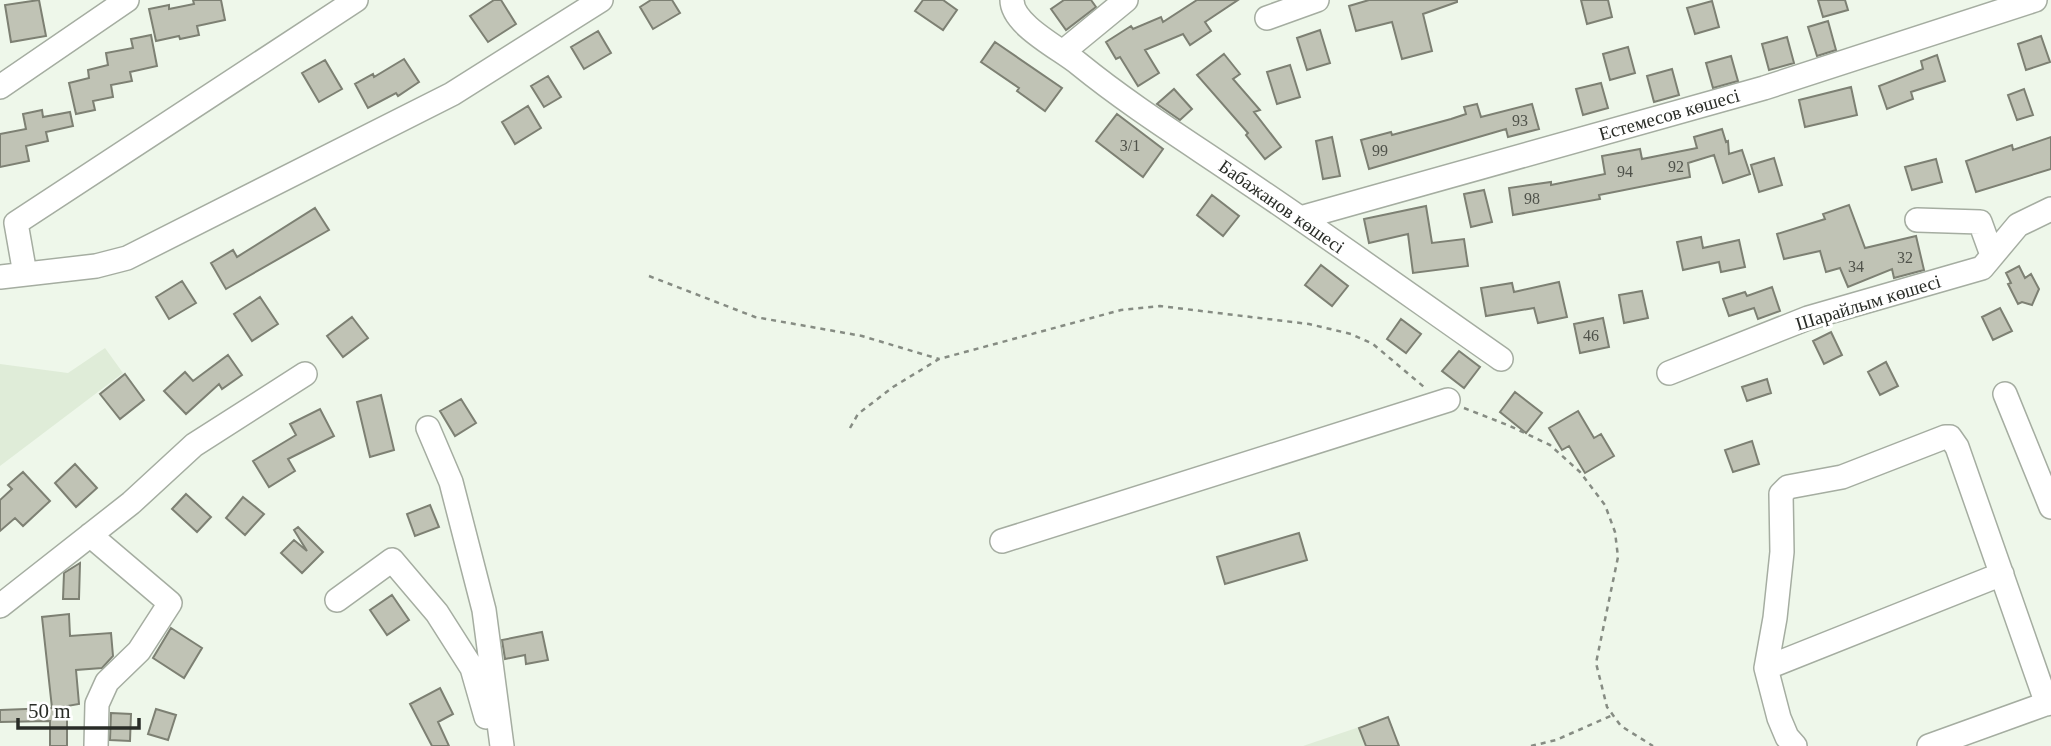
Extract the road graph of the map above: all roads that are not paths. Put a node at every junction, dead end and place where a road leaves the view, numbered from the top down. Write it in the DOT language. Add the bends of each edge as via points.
graph roads {
  1 [pos="127,0"];
  2 [pos="356,0"];
  3 [pos="601,0"];
  4 [pos="1012,0"];
  5 [pos="1126,0"];
  6 [pos="1317,0"];
  7 [pos="2035,0"];
  8 [pos="1267,18"];
  9 [pos="1064,51"];
  10 [pos="0,88"];
  11 [pos="2051,209"];
  12 [pos="1300,218"];
  13 [pos="1917,220"];
  14 [pos="1992,255"];
  15 [pos="25,274"];
  16 [pos="0,276"];
  17 [pos="1501,359"];
  18 [pos="1669,373"];
  19 [pos="304,374"];
  20 [pos="2005,394"];
  21 [pos="1448,400"];
  22 [pos="428,428"];
  23 [pos="2051,507"];
  24 [pos="90,535"];
  25 [pos="1002,541"];
  26 [pos="2002,574"];
  27 [pos="337,600"];
  28 [pos="0,606"];
  29 [pos="1766,668"];
  30 [pos="2049,703"];
  31 [pos="501,739"];
  32 [pos="96,746"];
  33 [pos="1795,746"];
  34 [pos="1929,746"];
  1 -- 10 [label="street"];
  2 -- 15 [label="street" via="16,223"];
  3 -- 15 [label="street" via="453,94 127,258"];
  4 -- 9 [label="street, Бабажанов көшесі" via="1018,17"];
  5 -- 9 [label="street"];
  6 -- 8 [label="street"];
  7 -- 12 [label="street, Естемесов көшесі" via="1764,88"];
  9 -- 12 [label="street, Бабажанов көшесі"];
  11 -- 14 [label="street, Шарайлым көшесі" via="2018,225"];
  12 -- 17 [label="street, Бабажанов көшесі"];
  13 -- 14 [label="street" via="1980,222"];
  14 -- 18 [label="street, Шарайлым көшесі" via="1982,268 1808,318"];
  15 -- 16 [label="street"];
  19 -- 24 [label="street" via="194,445"];
  20 -- 23 [label="street"];
  21 -- 25 [label="street"];
  22 -- 31 [label="street" via="451,482 484,610"];
  24 -- 28 [label="street"];
  24 -- 32 [label="street" via="170,603 139,651 107,682 97,704"];
  26 -- 29 [label="street"];
  26 -- 29 [label="street" via="1950,437 1842,477 1788,487 1780,502 1782,552"];
  26 -- 30 [label="street"];
  27 -- 31 [label="street" via="392,560 438,613 472,668 488,724"];
  29 -- 33 [label="street" via="1779,718"];
  30 -- 34 [label="street"];
}
